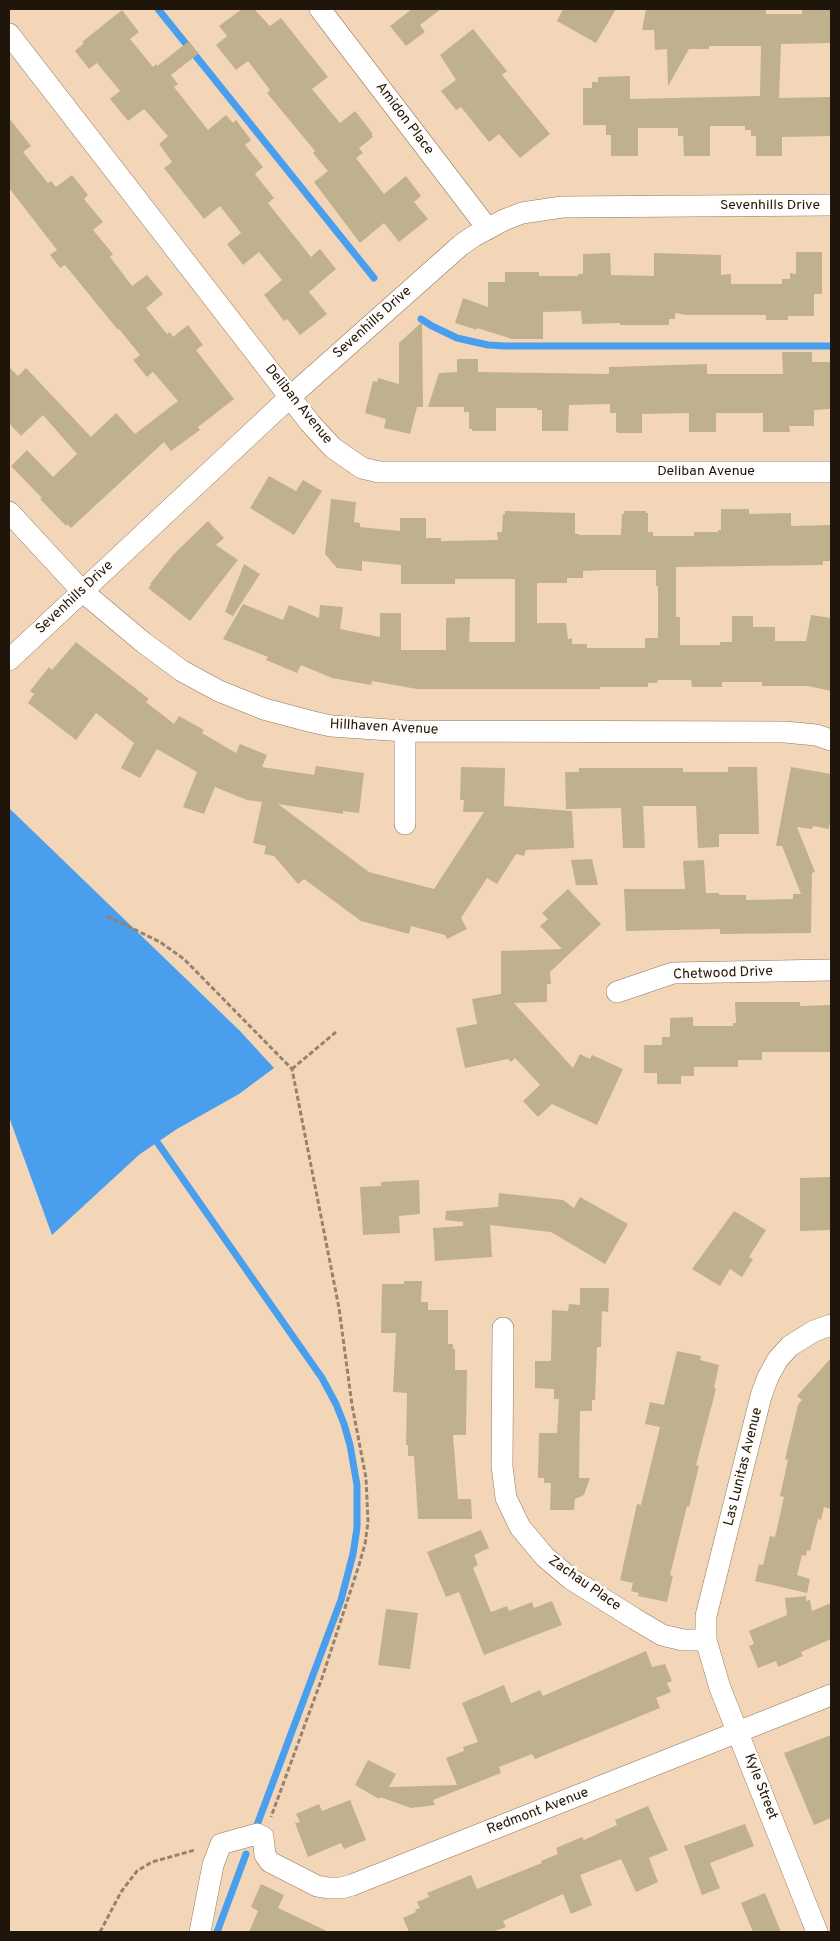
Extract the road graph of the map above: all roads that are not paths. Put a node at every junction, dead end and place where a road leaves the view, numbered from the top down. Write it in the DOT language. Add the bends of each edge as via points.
graph roads {
  1 [pos="320,9"];
  2 [pos="9,34"];
  3 [pos="831,206"];
  4 [pos="488,229"];
  5 [pos="290,397"];
  6 [pos="831,472"];
  7 [pos="9,512"];
  8 [pos="82,591"];
  9 [pos="9,660"];
  10 [pos="405,731"];
  11 [pos="831,740"];
  12 [pos="406,824"];
  13 [pos="831,970"];
  14 [pos="617,992"];
  15 [pos="831,1325"];
  16 [pos="503,1328"];
  17 [pos="706,1640"];
  18 [pos="831,1695"];
  19 [pos="739,1733"];
  20 [pos="200,1932"];
  21 [pos="818,1932"];
  1 -- 4 [label="street, Amidon Place"];
  2 -- 5 [label="street, Deliban Avenue"];
  3 -- 4 [label="street, Sevenhills Drive" via="562,207 522,213"];
  4 -- 5 [label="street, Sevenhills Drive" via="461,245"];
  5 -- 6 [label="street, Deliban Avenue" via="333,448 362,468 379,472"];
  5 -- 8 [label="street, Sevenhills Drive"];
  7 -- 8 [label="street, Hillhaven Avenue"];
  8 -- 9 [label="street, Sevenhills Drive"];
  8 -- 10 [label="street, Hillhaven Avenue" via="182,671 219,691 264,709 331,726"];
  10 -- 11 [label="street, Hillhaven Avenue" via="785,732"];
  10 -- 12 [label="street"];
  13 -- 14 [label="street, Chetwood Drive" via="674,973"];
  15 -- 17 [label="street, Las Lunitas Avenue" via="790,1346 768,1377 706,1616"];
  16 -- 17 [label="street, Zachau Place" via="502,1466 506,1498 520,1526 544,1557 571,1579 641,1623 662,1635 682,1640"];
  17 -- 19 [label="street, Kyle Street" via="720,1688"];
  18 -- 19 [label="street, Redmont Avenue"];
  19 -- 20 [label="street, Redmont Avenue" via="341,1888 317,1886 270,1862 265,1855 263,1837 257,1834 221,1844 213,1865"];
  19 -- 21 [label="street, Kyle Street"];
}
